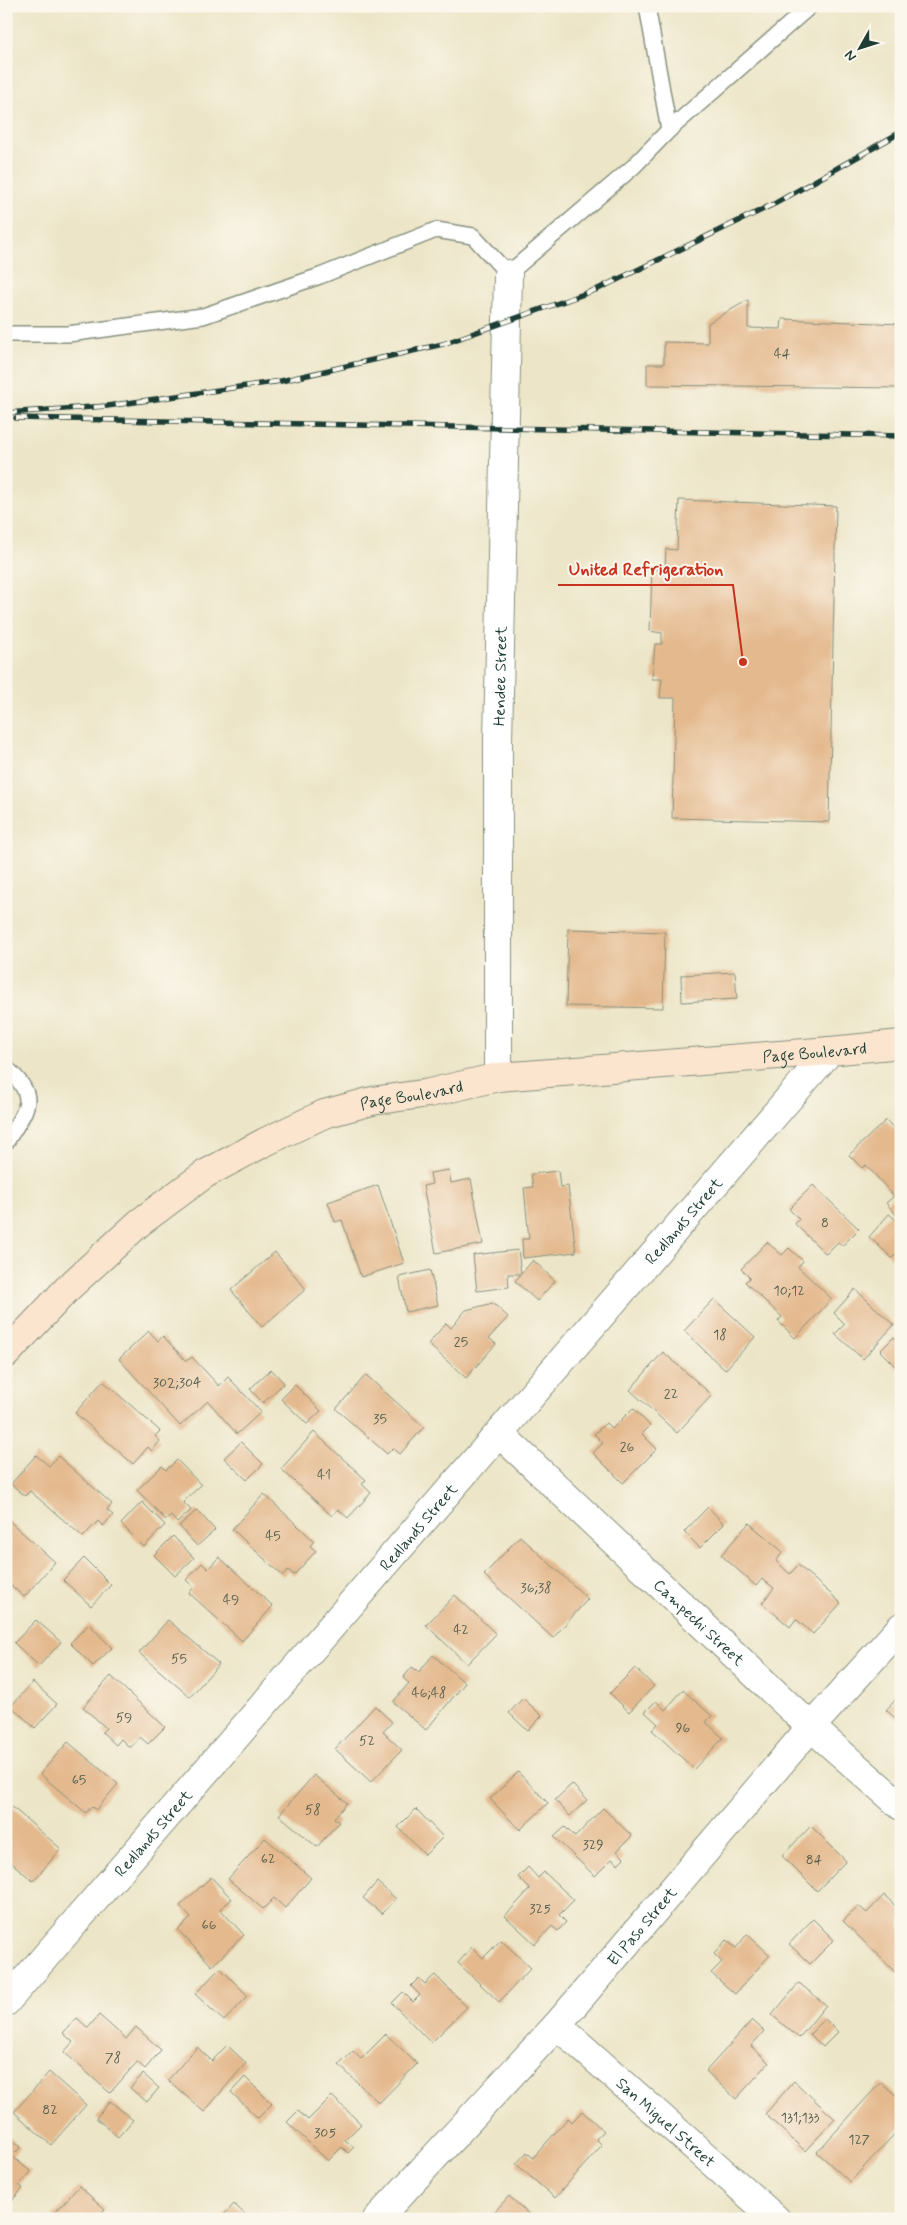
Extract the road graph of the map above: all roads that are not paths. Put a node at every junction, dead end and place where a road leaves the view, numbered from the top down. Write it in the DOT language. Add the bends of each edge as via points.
graph roads {
  1 [pos="647,6"];
  2 [pos="810,6"];
  3 [pos="669,130"];
  4 [pos="508,274"];
  5 [pos="6,334"];
  6 [pos="901,1044"];
  7 [pos="830,1051"];
  8 [pos="6,1068"];
  9 [pos="498,1077"];
  10 [pos="6,1142"];
  11 [pos="6,1354"];
  12 [pos="500,1434"];
  13 [pos="901,1627"];
  14 [pos="811,1728"];
  15 [pos="901,1806"];
  16 [pos="6,2002"];
  17 [pos="557,2024"];
  18 [pos="377,2219"];
  19 [pos="776,2219"];
  1 -- 3 [label="lane"];
  2 -- 3 [label="lane"];
  3 -- 4 [label="lane" via="633,168"];
  4 -- 5 [label="lane" via="474,236 436,230 320,276 202,316 68,334"];
  4 -- 9 [label="street, Hendee Street" via="498,741"];
  6 -- 7 [label="street, Page Boulevard"];
  7 -- 9 [label="street, Page Boulevard"];
  7 -- 12 [label="street, Redlands Street"];
  8 -- 10 [label="lane" via="28,1095 26,1109"];
  9 -- 11 [label="street, Page Boulevard" via="372,1101 324,1114 205,1174 132,1230 68,1288"];
  12 -- 14 [label="street, Campechi Street"];
  12 -- 16 [label="street, Redlands Street"];
  13 -- 14 [label="street, El Paso Street"];
  14 -- 15 [label="street, Campechi Street"];
  14 -- 17 [label="street, El Paso Street"];
  17 -- 18 [label="street, El Paso Street"];
  17 -- 19 [label="street, San Miguel Street"];
}
